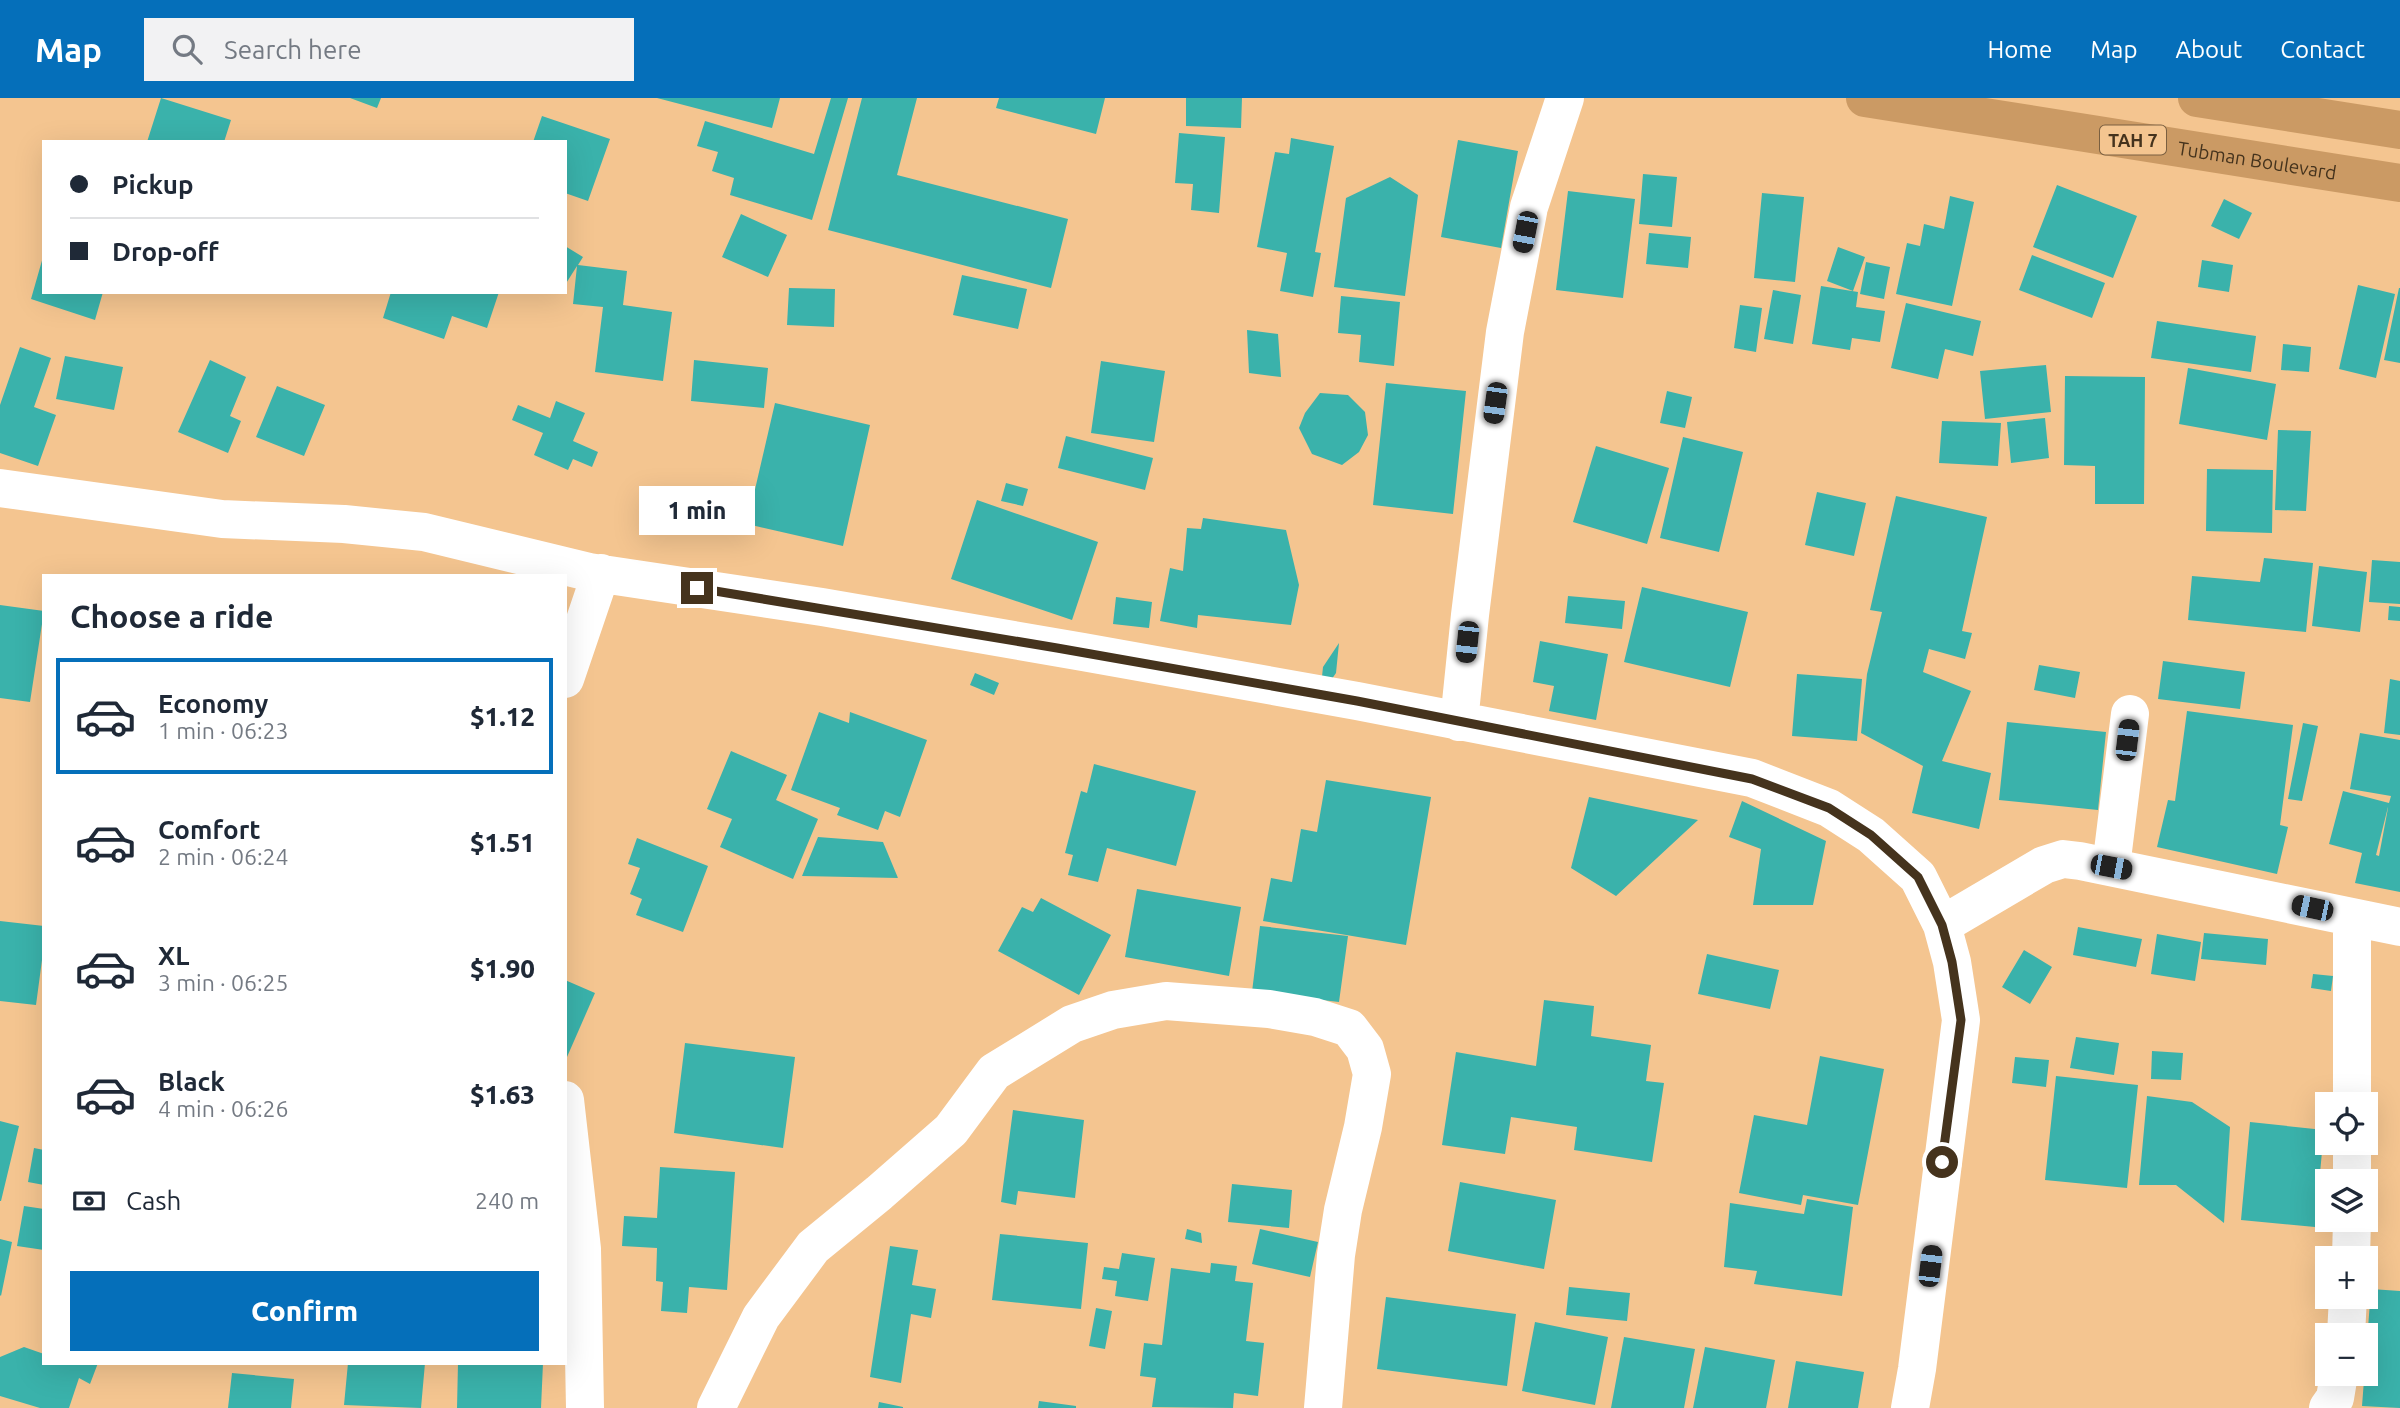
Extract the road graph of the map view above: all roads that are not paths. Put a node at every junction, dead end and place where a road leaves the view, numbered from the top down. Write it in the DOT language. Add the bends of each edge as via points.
graph roads {
  1 [pos="1565,98"];
  2 [pos="1865,98"];
  3 [pos="2197,98"];
  4 [pos="2400,130"];
  5 [pos="2400,183"];
  6 [pos="0,488"];
  7 [pos="601,573"];
  8 [pos="567,672"];
  9 [pos="2130,714"];
  10 [pos="1459,722"];
  11 [pos="2111,867"];
  12 [pos="2353,919"];
  13 [pos="1942,925"];
  14 [pos="2400,927"];
  15 [pos="2352,1092"];
  16 [pos="567,1118"];
  17 [pos="2336,1386"];
  18 [pos="586,1408"];
  19 [pos="716,1408"];
  20 [pos="1323,1408"];
  21 [pos="1910,1408"];
  22 [pos="2328,1408"];
  1 -- 10 [label="street" via="1530,207 1505,332"];
  2 -- 5 [label="highway, Tubman Boulevard / TAH 7"];
  3 -- 4 [label="highway"];
  6 -- 7 [label="street" via="222,519 424,532"];
  7 -- 8 [label="street"];
  7 -- 10 [label="street" via="822,607"];
  9 -- 11 [label="street"];
  10 -- 13 [label="street" via="1752,779 1829,808 1871,835 1918,877"];
  11 -- 12 [label="street"];
  11 -- 13 [label="street" via="2063,859 2044,865"];
  12 -- 14 [label="street"];
  12 -- 15 [label="street"];
  13 -- 21 [label="street" via="1961,1020"];
  16 -- 18 [label="street" via="582,1249"];
  17 -- 22 [label="street"];
  19 -- 20 [label="street" via="761,1317 813,1247 951,1130 994,1072 1072,1024 1113,1010 1166,1001 1315,1017 1349,1028 1364,1048 1372,1074 1336,1255"];
}
